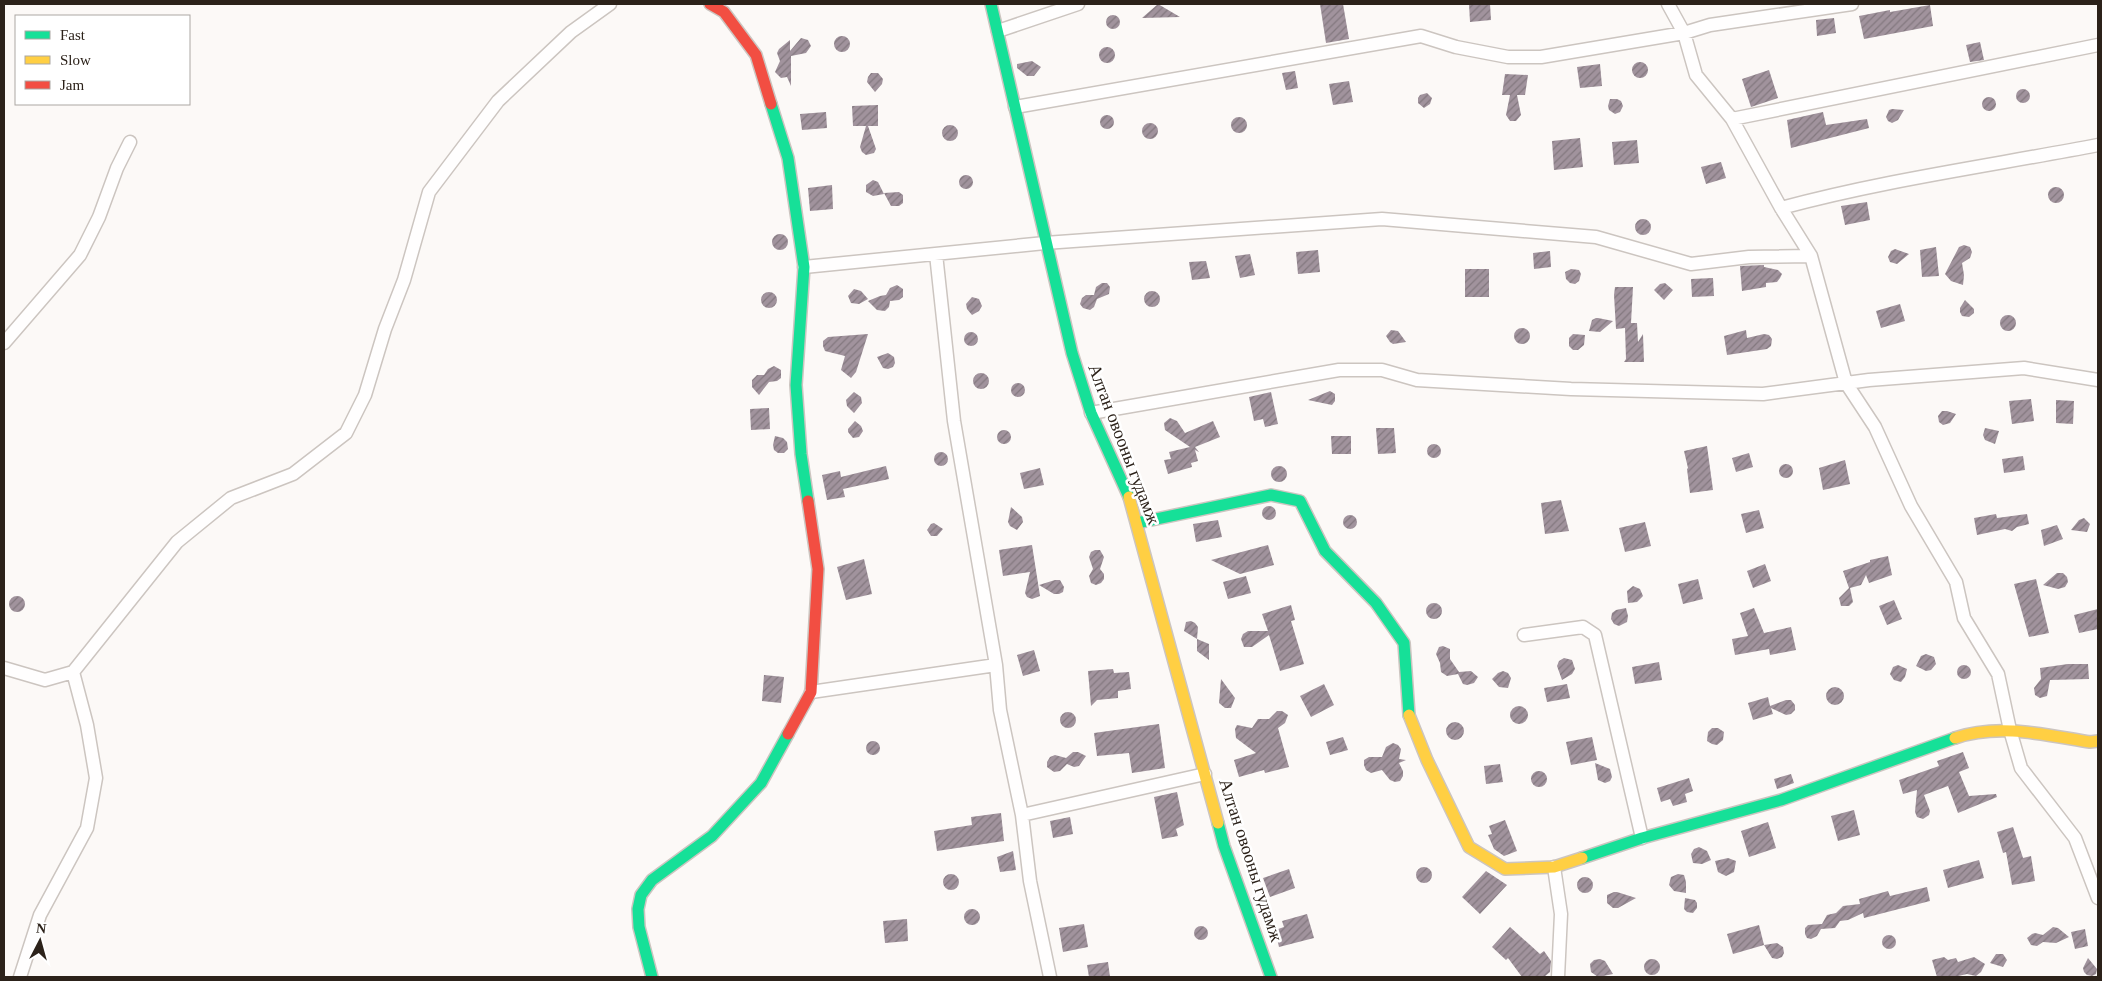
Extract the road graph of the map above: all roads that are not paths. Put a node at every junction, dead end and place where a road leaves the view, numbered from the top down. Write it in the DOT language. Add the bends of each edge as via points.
graph roads {
  1 [pos="610,4"];
  2 [pos="710,4"];
  3 [pos="990,4"];
  4 [pos="1078,4"];
  5 [pos="1668,4"];
  6 [pos="1852,4"];
  7 [pos="998,31"];
  8 [pos="1684,33"];
  9 [pos="2098,44"];
  10 [pos="1015,108"];
  11 [pos="1732,119"];
  12 [pos="130,142"];
  13 [pos="2098,145"];
  14 [pos="1782,208"];
  15 [pos="1045,243"];
  16 [pos="936,254"];
  17 [pos="1811,256"];
  18 [pos="804,268"];
  19 [pos="4,343"];
  20 [pos="2098,380"];
  21 [pos="1846,383"];
  22 [pos="1091,413"];
  23 [pos="1137,523"];
  24 [pos="1524,636"];
  25 [pos="996,665"];
  26 [pos="4,668"];
  27 [pos="73,672"];
  28 [pos="811,692"];
  29 [pos="2010,730"];
  30 [pos="2098,740"];
  31 [pos="1205,774"];
  32 [pos="1022,815"];
  33 [pos="1642,838"];
  34 [pos="1554,867"];
  35 [pos="2098,898"];
  36 [pos="20,977"];
  37 [pos="652,977"];
  38 [pos="1050,977"];
  39 [pos="1271,977"];
  40 [pos="1558,977"];
  1 -- 27 [label="street" via="571,32 498,101 429,192 404,280 365,394 346,433 293,474 231,498 177,542"];
  2 -- 18 [label="street" via="724,12 756,55 788,158"];
  3 -- 7 [label="street, Алтан овооны гудамж"];
  4 -- 7 [label="street"];
  5 -- 8 [label="street"];
  6 -- 8 [label="street" via="1710,25"];
  7 -- 10 [label="street, Алтан овооны гудамж"];
  8 -- 10 [label="street" via="1541,57 1508,57 1456,47 1422,36"];
  8 -- 11 [label="street" via="1696,75"];
  9 -- 11 [label="street"];
  10 -- 15 [label="street, Алтан овооны гудамж"];
  11 -- 14 [label="street"];
  12 -- 19 [label="street" via="80,255"];
  13 -- 14 [label="street"];
  14 -- 17 [label="street"];
  15 -- 16 [label="street"];
  15 -- 17 [label="street" via="1382,219 1596,237 1691,264 1749,257"];
  15 -- 22 [label="street, Алтан овооны гудамж" via="1072,353"];
  16 -- 18 [label="street"];
  16 -- 25 [label="street" via="954,421"];
  17 -- 21 [label="street"];
  18 -- 28 [label="street" via="796,385 801,454 818,569"];
  20 -- 21 [label="street" via="2024,368"];
  21 -- 22 [label="street" via="1763,394 1571,389 1417,380 1382,370 1339,370"];
  21 -- 29 [label="street" via="1875,427 1911,506 1956,582 1964,618 1998,674"];
  22 -- 23 [label="street, Алтан овооны гудамж" via="1132,504"];
  23 -- 31 [label="street, Алтан овооны гудамж"];
  23 -- 34 [label="street" via="1271,495 1300,501 1326,551 1376,603 1404,643 1409,716 1469,847 1505,869"];
  24 -- 33 [label="street" via="1583,627 1595,635"];
  25 -- 28 [label="street"];
  25 -- 32 [label="street" via="1000,710"];
  26 -- 27 [label="street" via="45,680"];
  27 -- 36 [label="street" via="96,778 87,828 40,915"];
  28 -- 37 [label="street" via="762,783 712,836 652,880 641,895 638,927"];
  29 -- 30 [label="street" via="2090,742"];
  29 -- 33 [label="street" via="1972,732 1781,800"];
  29 -- 35 [label="street" via="2021,768 2075,838"];
  31 -- 32 [label="street"];
  31 -- 39 [label="street, Алтан овооны гудамж" via="1224,846"];
  32 -- 38 [label="street" via="1030,881"];
  33 -- 34 [label="street"];
  34 -- 40 [label="street" via="1561,914"];
}
